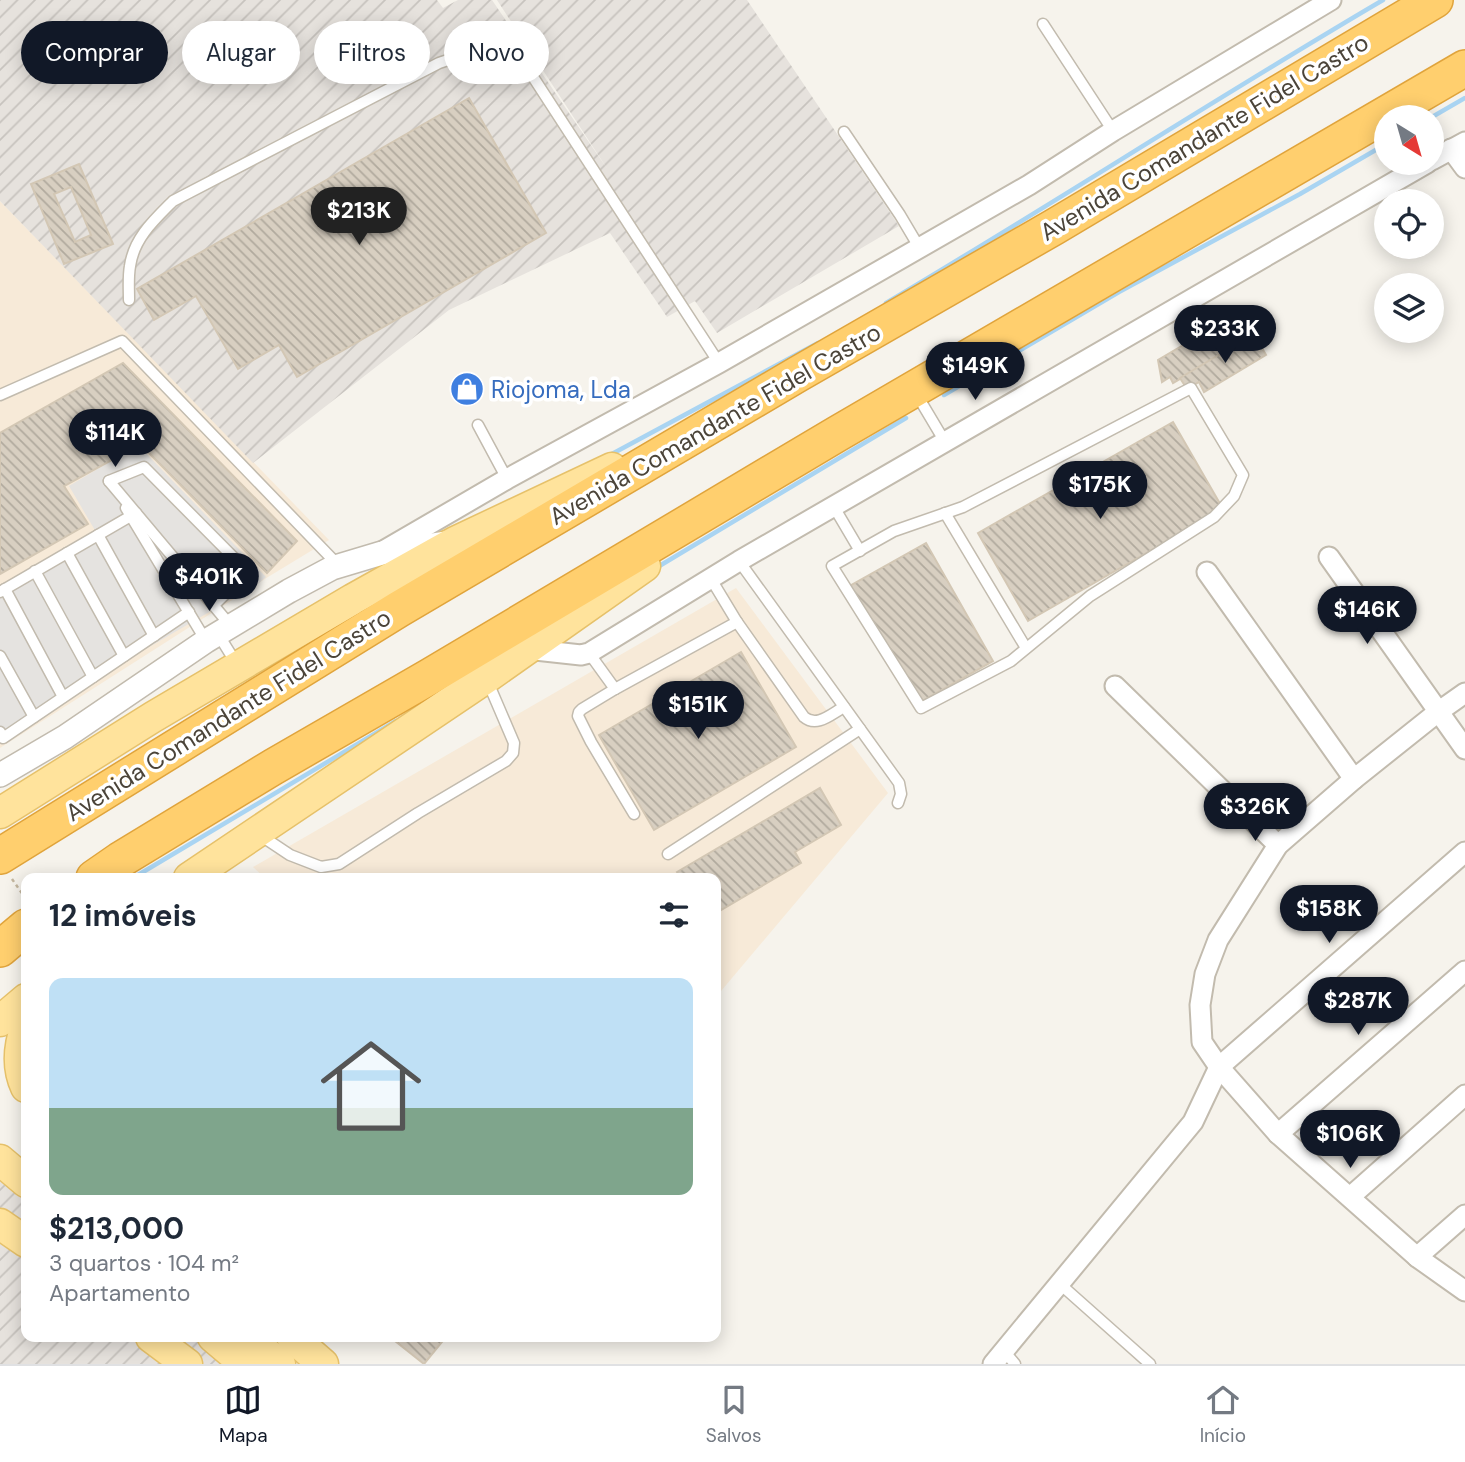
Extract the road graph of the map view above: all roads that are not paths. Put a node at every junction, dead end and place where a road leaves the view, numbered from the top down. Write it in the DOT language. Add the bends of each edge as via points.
graph roads {
  1 [pos="1331,0"];
  2 [pos="1435,0"];
  3 [pos="1043,24"];
  4 [pos="1465,68"];
  5 [pos="1113,131"];
  6 [pos="844,132"];
  7 [pos="1458,145"];
  8 [pos="1465,168"];
  9 [pos="1407,175"];
  10 [pos="919,247"];
  11 [pos="129,300"];
  12 [pos="719,363"];
  13 [pos="798,374"];
  14 [pos="914,390"];
  15 [pos="0,396"];
  16 [pos="478,425"];
  17 [pos="837,434"];
  18 [pos="945,443"];
  19 [pos="507,479"];
  20 [pos="834,507"];
  21 [pos="945,513"];
  22 [pos="133,514"];
  23 [pos="98,535"];
  24 [pos="455,542"];
  25 [pos="860,551"];
  26 [pos="67,553"];
  27 [pos="382,553"];
  28 [pos="1329,557"];
  29 [pos="739,561"];
  30 [pos="340,566"];
  31 [pos="35,571"];
  32 [pos="1207,572"];
  33 [pos="711,579"];
  34 [pos="2,591"];
  35 [pos="214,606"];
  36 [pos="189,612"];
  37 [pos="737,622"];
  38 [pos="218,633"];
  39 [pos="154,636"];
  40 [pos="1026,648"];
  41 [pos="526,649"];
  42 [pos="589,653"];
  43 [pos="0,656"];
  44 [pos="124,656"];
  45 [pos="238,666"];
  46 [pos="93,677"];
  47 [pos="486,678"];
  48 [pos="1115,686"];
  49 [pos="615,690"];
  50 [pos="1465,693"];
  51 [pos="63,697"];
  52 [pos="844,706"];
  53 [pos="1438,712"];
  54 [pos="34,717"];
  55 [pos="860,729"];
  56 [pos="0,732"];
  57 [pos="1465,749"];
  58 [pos="74,751"];
  59 [pos="0,775"];
  60 [pos="1354,779"];
  61 [pos="898,803"];
  62 [pos="0,813"];
  63 [pos="634,814"];
  64 [pos="257,833"];
  65 [pos="1278,845"];
  66 [pos="1465,852"];
  67 [pos="668,854"];
  68 [pos="3,864"];
  69 [pos="101,873"];
  70 [pos="200,873"];
  71 [pos="21,931"];
  72 [pos="0,949"];
  73 [pos="1465,971"];
  74 [pos="21,1003"];
  75 [pos="0,1021"];
  76 [pos="21,1050"];
  77 [pos="21,1068"];
  78 [pos="1219,1068"];
  79 [pos="1465,1095"];
  80 [pos="1278,1134"];
  81 [pos="0,1137"];
  82 [pos="21,1154"];
  83 [pos="0,1160"];
  84 [pos="21,1178"];
  85 [pos="1350,1197"];
  86 [pos="1465,1215"];
  87 [pos="0,1224"];
  88 [pos="21,1239"];
  89 [pos="1417,1257"];
  90 [pos="1060,1284"];
  91 [pos="1465,1291"];
  92 [pos="158,1342"];
  93 [pos="219,1342"];
  94 [pos="252,1342"];
  95 [pos="298,1342"];
  96 [pos="1004,1360"];
  97 [pos="187,1364"];
  98 [pos="245,1364"];
  99 [pos="279,1364"];
  100 [pos="323,1364"];
  101 [pos="1150,1364"];
  1 -- 5 [label="street"];
  2 -- 13 [label="highway, Avenida Comandante Fidel Castro"];
  3 -- 5 [label="lane"];
  4 -- 14 [label="highway"];
  5 -- 10 [label="street"];
  6 -- 10 [label="lane"];
  7 -- 8 [label="street"];
  9 -- 18 [label="street"];
  10 -- 12 [label="street"];
  11 -- 12 [label="lane" via="132,254 146,229 173,201 439,63 486,47 505,49 524,63"];
  12 -- 19 [label="street"];
  13 -- 24 [label="main road"];
  13 -- 68 [label="highway, Avenida Comandante Fidel Castro" via="399,609"];
  14 -- 17 [label="highway"];
  14 -- 18 [label="lane"];
  15 -- 30 [label="lane" via="122,341"];
  16 -- 19 [label="lane"];
  17 -- 41 [label="main road"];
  17 -- 69 [label="highway" via="273,766"];
  18 -- 20 [label="street"];
  19 -- 27 [label="street"];
  20 -- 25 [label="lane"];
  20 -- 29 [label="street"];
  21 -- 25 [label="lane" via="894,531"];
  21 -- 40 [label="lane"];
  21 -- 40 [label="lane" via="1191,388 1198,399 1243,475 1234,496 1214,517 1090,596"];
  22 -- 23 [label="lane"];
  22 -- 35 [label="lane"];
  22 -- 35 [label="lane" via="109,481 144,467 247,572"];
  22 -- 36 [label="lane"];
  23 -- 26 [label="lane"];
  23 -- 39 [label="lane"];
  24 -- 27 [label="street"];
  24 -- 45 [label="main road"];
  25 -- 40 [label="lane" via="832,566 921,708 1011,661"];
  26 -- 31 [label="lane"];
  26 -- 44 [label="lane"];
  27 -- 30 [label="street"];
  28 -- 53 [label="street"];
  29 -- 33 [label="street"];
  29 -- 52 [label="lane"];
  30 -- 38 [label="street"];
  31 -- 34 [label="lane"];
  31 -- 46 [label="lane"];
  32 -- 60 [label="street"];
  33 -- 37 [label="lane"];
  33 -- 42 [label="street"];
  34 -- 51 [label="lane"];
  35 -- 38 [label="lane"];
  36 -- 38 [label="lane"];
  36 -- 39 [label="lane"];
  37 -- 49 [label="lane"];
  37 -- 52 [label="lane" via="809,722"];
  38 -- 45 [label="lane"];
  38 -- 58 [label="street"];
  39 -- 44 [label="lane"];
  41 -- 42 [label="street" via="581,656"];
  41 -- 47 [label="main road"];
  42 -- 49 [label="lane"];
  43 -- 54 [label="lane"];
  44 -- 46 [label="lane"];
  45 -- 58 [label="main road" via="153,717"];
  46 -- 51 [label="lane"];
  47 -- 64 [label="main road"];
  47 -- 64 [label="lane" via="514,743 506,761 339,864 321,867 290,855"];
  48 -- 65 [label="street"];
  49 -- 63 [label="lane" via="578,716"];
  50 -- 53 [label="street"];
  51 -- 54 [label="lane"];
  52 -- 55 [label="lane"];
  53 -- 57 [label="street"];
  53 -- 60 [label="street"];
  54 -- 56 [label="lane" via="3,738"];
  55 -- 61 [label="lane" via="899,783"];
  55 -- 67 [label="lane"];
  58 -- 59 [label="street"];
  58 -- 62 [label="main road"];
  60 -- 65 [label="street"];
  64 -- 70 [label="main road"];
  65 -- 78 [label="street" via="1218,940 1205,974 1199,1005 1202,1042"];
  66 -- 78 [label="street"];
  71 -- 72 [label="highway"];
  73 -- 80 [label="street"];
  74 -- 75 [label="main road"];
  76 -- 77 [label="main road"];
  78 -- 80 [label="street"];
  78 -- 90 [label="street" via="1193,1122"];
  79 -- 85 [label="street"];
  80 -- 85 [label="street"];
  81 -- 82 [label="main road"];
  83 -- 84 [label="main road"];
  85 -- 89 [label="street"];
  86 -- 89 [label="street"];
  87 -- 88 [label="main road"];
  89 -- 91 [label="street"];
  90 -- 96 [label="street"];
  90 -- 101 [label="lane"];
  92 -- 97 [label="main road"];
  93 -- 98 [label="main road"];
  94 -- 99 [label="main road"];
  95 -- 100 [label="main road"];
}
